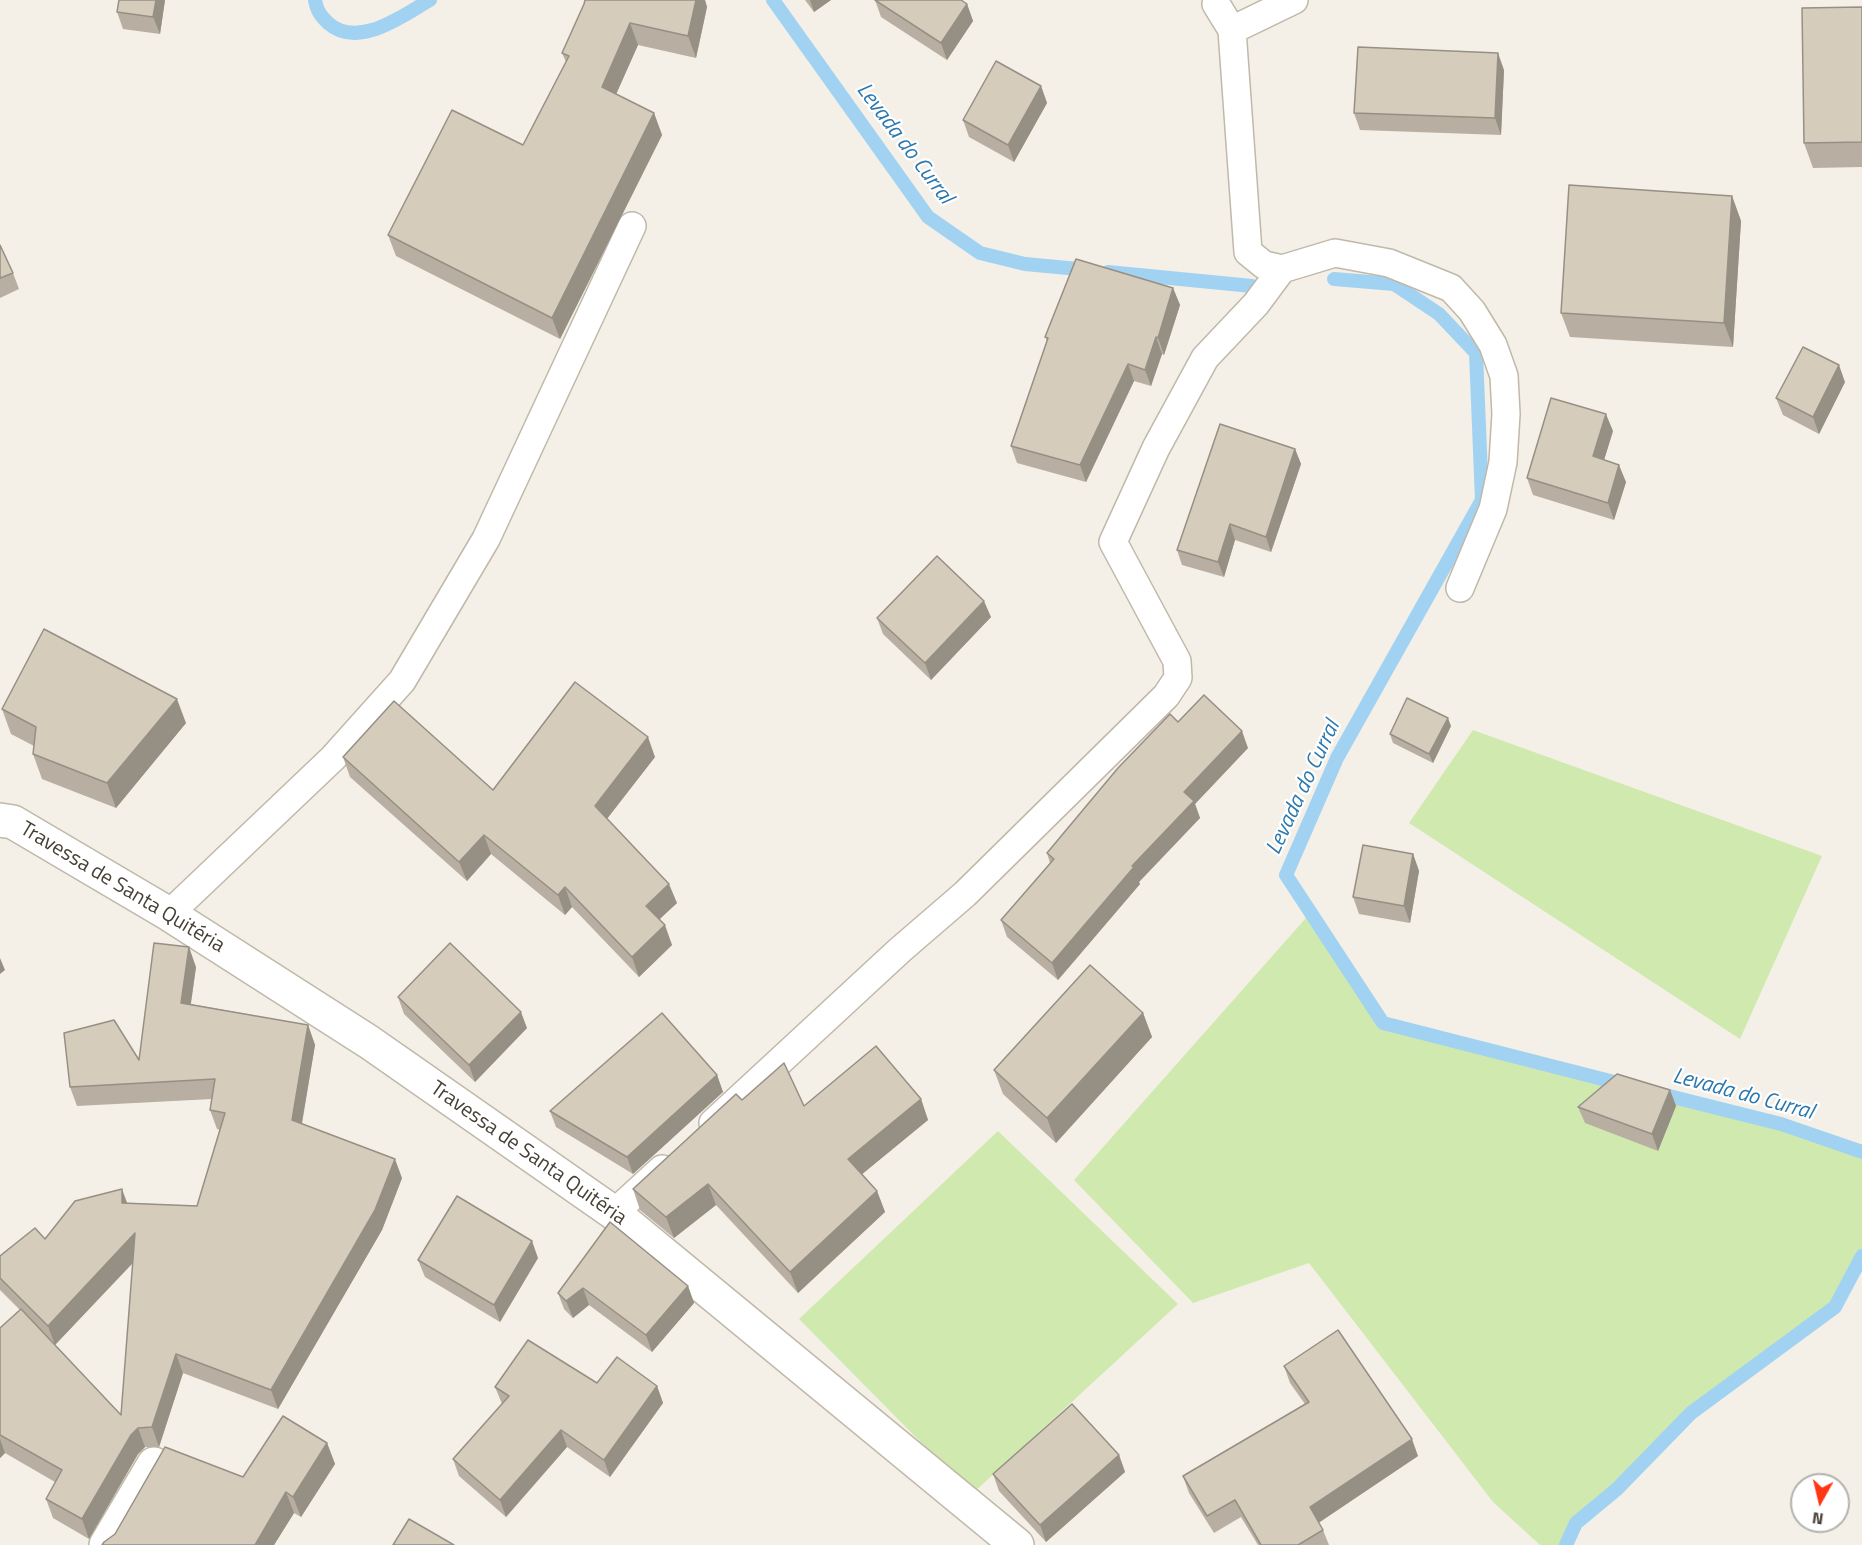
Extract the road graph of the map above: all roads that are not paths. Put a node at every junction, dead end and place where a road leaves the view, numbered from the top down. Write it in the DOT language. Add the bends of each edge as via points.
graph roads {
  1 [pos="1294,0"];
  2 [pos="1216,4"];
  3 [pos="1232,30"];
  4 [pos="632,226"];
  5 [pos="1282,269"];
  6 [pos="1460,588"];
  7 [pos="0,820"];
  8 [pos="169,915"];
  9 [pos="614,1213"];
  10 [pos="154,1464"];
  11 [pos="106,1545"];
  12 [pos="1017,1545"];
  1 -- 3 [label="lane"];
  2 -- 3 [label="lane"];
  3 -- 5 [label="lane" via="1248,252 1264,265"];
  4 -- 8 [label="lane" via="486,539 402,681 333,758"];
  5 -- 6 [label="lane" via="1335,253 1389,263 1451,288 1472,311 1493,345 1504,376 1503,462 1493,509"];
  5 -- 9 [label="lane" via="1256,304 1205,358 1156,448 1113,542 1178,661 1178,678 1166,696 965,894"];
  7 -- 8 [label="street, Travessa de Santa Quitéria" via="13,822"];
  8 -- 9 [label="street, Travessa de Santa Quitéria" via="369,1042"];
  9 -- 12 [label="street, Travessa de Santa Quitéria"];
  10 -- 11 [label="street"];
}
